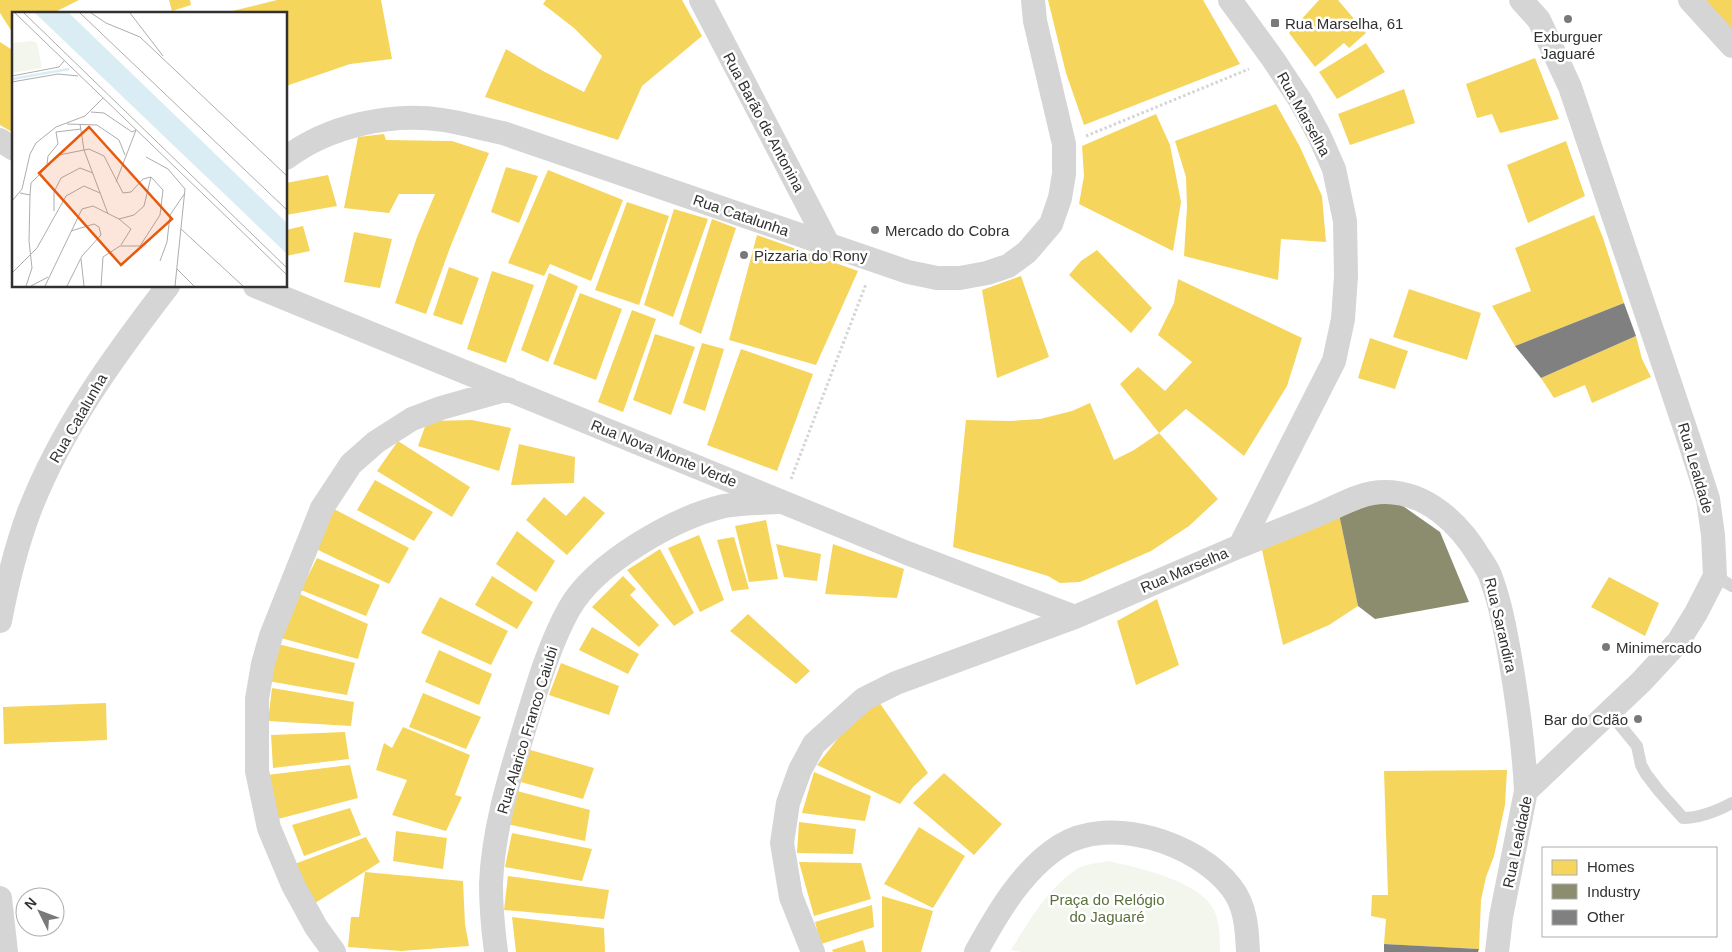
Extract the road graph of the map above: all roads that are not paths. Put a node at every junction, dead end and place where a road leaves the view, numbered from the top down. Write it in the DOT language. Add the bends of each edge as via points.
graph roads {
  1 [pos="701,0"];
  2 [pos="1033,0"];
  3 [pos="1230,0"];
  4 [pos="1521,0"];
  5 [pos="1690,0"];
  6 [pos="1732,46"];
  7 [pos="0,140"];
  8 [pos="12,148"];
  9 [pos="288,157"];
  10 [pos="828,244"];
  11 [pos="166,288"];
  12 [pos="260,288"];
  13 [pos="508,389"];
  14 [pos="782,501"];
  15 [pos="1240,546"];
  16 [pos="1723,581"];
  17 [pos="1075,617"];
  18 [pos="0,622"];
  19 [pos="1610,713"];
  20 [pos="1526,791"];
  21 [pos="1732,803"];
  22 [pos="0,898"];
  23 [pos="6,952"];
  24 [pos="334,952"];
  25 [pos="496,952"];
  26 [pos="813,952"];
  27 [pos="976,952"];
  28 [pos="1248,952"];
  29 [pos="1497,952"];
  1 -- 10 [label="street, Rua Barão de Antonina"];
  2 -- 10 [label="street, Rua Catalunha" via="1064,144 1064,174 1051,224 1027,252 1008,266 960,278 938,278 908,272"];
  3 -- 15 [label="street, Rua Marselha" via="1273,59 1319,135 1334,169 1345,221 1343,319 1334,361"];
  4 -- 16 [label="street, Rua Lealdade" via="1539,20 1570,87 1708,499"];
  5 -- 6 [label="street"];
  7 -- 8 [label="street"];
  9 -- 10 [label="street, Rua Catalunha" via="331,133 375,120 442,120 503,133"];
  11 -- 18 [label="street, Rua Catalunha" via="123,345 60,444 30,511 9,574"];
  12 -- 13 [label="street, Rua Nova Monte Verde"];
  13 -- 14 [label="street, Rua Nova Monte Verde"];
  13 -- 24 [label="street" via="412,419 376,442 351,464 322,508 271,636 257,699 257,771 268,828 293,885"];
  14 -- 17 [label="street, Rua Nova Monte Verde"];
  14 -- 25 [label="street, Rua Alarico Franco Caiubi" via="725,506 658,532 626,552 570,607 544,664 504,800 491,883"];
  15 -- 17 [label="street, Rua Marselha"];
  15 -- 20 [label="street, Rua Sarandira" via="1371,493 1386,492 1421,500 1448,518 1471,543 1491,576 1505,629 1517,698"];
  16 -- 19 [label="street, Rua Lealdade" via="1696,613 1678,642"];
  17 -- 26 [label="street, Rua Marselha" via="896,683 864,699 814,744 788,803 782,843 791,897"];
  19 -- 20 [label="street, Rua Lealdade"];
  19 -- 21 [label="lane" via="1637,746 1646,774 1683,818 1693,818"];
  20 -- 29 [label="street, Rua Lealdade"];
  22 -- 23 [label="street"];
  27 -- 28 [label="street" via="1018,886 1044,858 1076,838 1110,832 1137,834 1165,843 1198,858 1216,871 1232,887 1241,904 1247,926"];
}
